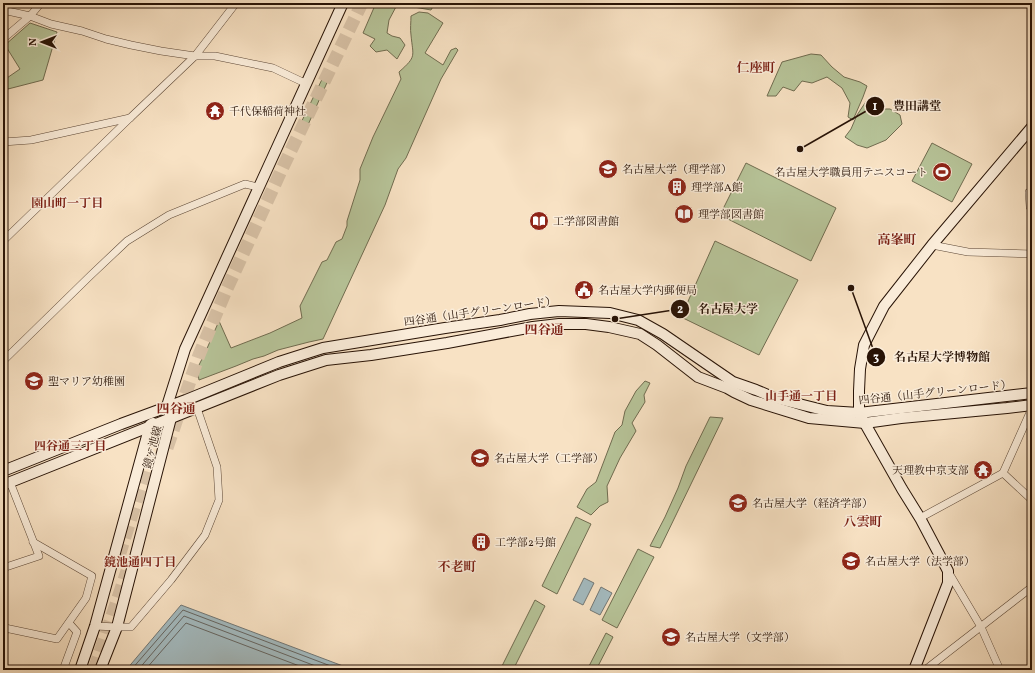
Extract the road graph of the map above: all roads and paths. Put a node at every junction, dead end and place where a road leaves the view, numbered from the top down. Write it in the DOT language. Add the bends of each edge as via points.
graph roads {
  1 [pos="41,3"];
  2 [pos="236,3"];
  3 [pos="343,3"];
  4 [pos="3,10"];
  5 [pos="30,16"];
  6 [pos="3,39"];
  7 [pos="195,56"];
  8 [pos="307,84"];
  9 [pos="130,118"];
  10 [pos="1032,127"];
  11 [pos="3,142"];
  12 [pos="258,187"];
  13 [pos="1032,191"];
  14 [pos="1032,210"];
  15 [pos="3,241"];
  16 [pos="932,245"];
  17 [pos="1032,254"];
  18 [pos="3,360"];
  19 [pos="1032,394"];
  20 [pos="166,406"];
  21 [pos="1032,406"];
  22 [pos="197,408"];
  23 [pos="859,413"];
  24 [pos="171,418"];
  25 [pos="865,423"];
  26 [pos="150,426"];
  27 [pos="3,470"];
  28 [pos="1002,473"];
  29 [pos="7,483"];
  30 [pos="1032,500"];
  31 [pos="920,518"];
  32 [pos="34,542"];
  33 [pos="3,568"];
  34 [pos="948,571"];
  35 [pos="1032,587"];
  36 [pos="68,623"];
  37 [pos="4,626"];
  38 [pos="95,626"];
  39 [pos="981,627"];
  40 [pos="117,628"];
  41 [pos="3,640"];
  42 [pos="63,670"];
  43 [pos="80,670"];
  44 [pos="100,670"];
  45 [pos="914,670"];
  46 [pos="924,670"];
  47 [pos="1000,670"];
  1 -- 5 [label="street"];
  2 -- 7 [label="street"];
  3 -- 8 [label="street"];
  4 -- 5 [label="street"];
  5 -- 6 [label="street"];
  5 -- 7 [label="street" via="131,45"];
  7 -- 8 [label="street" via="215,56 273,68"];
  7 -- 9 [label="street"];
  8 -- 12 [label="street"];
  9 -- 11 [label="street" via="31,140"];
  9 -- 15 [label="street"];
  10 -- 16 [label="street"];
  12 -- 18 [label="street" via="245,184 169,215 128,241"];
  12 -- 20 [label="street" via="185,349"];
  13 -- 14 [label="street" via="1029,192"];
  16 -- 17 [label="street" via="968,252"];
  16 -- 23 [label="street" via="884,306 864,345 860,369"];
  19 -- 23 [label="street, 四谷通（山手グリーンロード）"];
  20 -- 23 [label="street, 四谷通（山手グリーンロード）" via="279,362 323,348 559,311 610,313 638,320 733,382 798,404 827,411"];
  20 -- 24 [label="street, 鏡ヶ池線"];
  20 -- 26 [label="street, 鏡ヶ池線"];
  20 -- 27 [label="street, 四谷通（山手グリーンロード）"];
  21 -- 25 [label="street"];
  21 -- 28 [label="street"];
  22 -- 24 [label="street"];
  22 -- 25 [label="street" via="279,375 326,360 533,327 586,324 610,326 640,334 657,344 698,377 751,400 808,418"];
  22 -- 40 [label="street" via="217,467 219,500 205,535 171,580 131,627"];
  23 -- 25 [label="street"];
  24 -- 26 [label="street"];
  24 -- 40 [label="street, 鏡ヶ池線"];
  25 -- 31 [label="street"];
  26 -- 29 [label="street"];
  26 -- 38 [label="street, 鏡ヶ池線"];
  28 -- 30 [label="street"];
  28 -- 31 [label="street"];
  29 -- 32 [label="street"];
  31 -- 34 [label="street"];
  32 -- 33 [label="street" via="39,556"];
  32 -- 36 [label="street" via="92,576 86,598"];
  34 -- 39 [label="street"];
  34 -- 45 [label="street" via="948,583"];
  35 -- 39 [label="street"];
  36 -- 37 [label="street" via="57,638"];
  36 -- 42 [label="street" via="77,632"];
  37 -- 41 [label="street"];
  38 -- 40 [label="street"];
  38 -- 43 [label="street, 鏡ヶ池線"];
  39 -- 46 [label="street"];
  39 -- 47 [label="street"];
  40 -- 44 [label="street, 鏡ヶ池線"];
}
